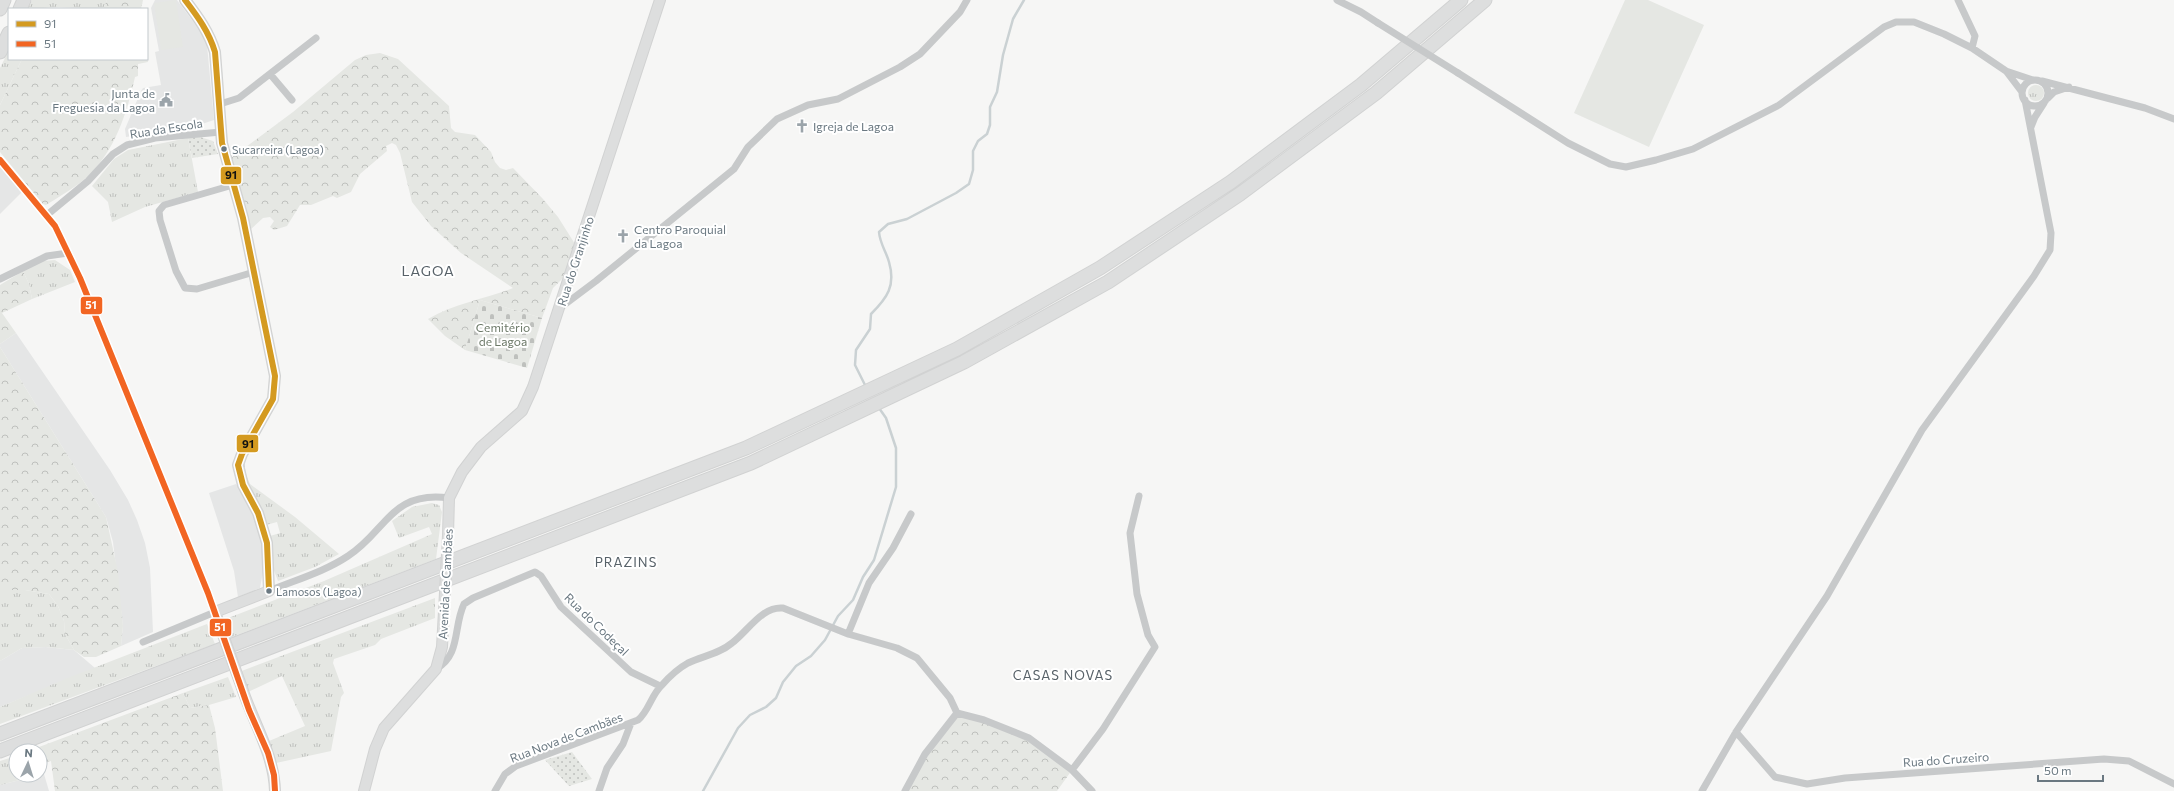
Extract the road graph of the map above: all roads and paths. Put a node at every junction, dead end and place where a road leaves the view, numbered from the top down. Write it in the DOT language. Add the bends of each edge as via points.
graph roads {
  1 [pos="4,0"];
  2 [pos="185,0"];
  3 [pos="660,0"];
  4 [pos="967,0"];
  5 [pos="1337,0"];
  6 [pos="1461,0"];
  7 [pos="1485,0"];
  8 [pos="1958,0"];
  9 [pos="0,9"];
  10 [pos="8,35"];
  11 [pos="316,38"];
  12 [pos="1972,48"];
  13 [pos="0,52"];
  14 [pos="2006,71"];
  15 [pos="270,74"];
  16 [pos="2033,80"];
  17 [pos="2042,81"];
  18 [pos="2069,87"];
  19 [pos="2022,92"];
  20 [pos="292,100"];
  21 [pos="2024,100"];
  22 [pos="2046,101"];
  23 [pos="220,104"];
  24 [pos="2174,119"];
  25 [pos="2031,127"];
  26 [pos="221,132"];
  27 [pos="0,160"];
  28 [pos="233,185"];
  29 [pos="46,215"];
  30 [pos="68,253"];
  31 [pos="254,272"];
  32 [pos="0,279"];
  33 [pos="560,308"];
  34 [pos="1139,496"];
  35 [pos="449,498"];
  36 [pos="911,514"];
  37 [pos="269,591"];
  38 [pos="217,617"];
  39 [pos="848,634"];
  40 [pos="143,642"];
  41 [pos="436,669"];
  42 [pos="660,686"];
  43 [pos="957,713"];
  44 [pos="631,723"];
  45 [pos="1736,732"];
  46 [pos="0,734"];
  47 [pos="0,751"];
  48 [pos="1072,770"];
  49 [pos="2174,784"];
  50 [pos="275,791"];
  51 [pos="364,791"];
  52 [pos="495,791"];
  53 [pos="599,791"];
  54 [pos="905,791"];
  55 [pos="1092,791"];
  56 [pos="1702,791"];
  1 -- 9 [label="highway"];
  2 -- 23 [label="street" via="211,39 215,52"];
  3 -- 33 [label="street, Rua do Granjinho"];
  4 -- 33 [label="street" via="960,12 927,47 900,67 838,98 808,105 777,119 748,147 734,169"];
  5 -- 12 [label="street, bridge" via="1361,12 1568,143 1610,164 1626,167 1693,149 1779,104 1884,27 1896,22 1914,22"];
  6 -- 46 [label="highway" via="1361,85 1231,182 1100,268 957,348 746,448"];
  7 -- 47 [label="highway" via="1376,94 1240,194 1108,282 964,362 751,463"];
  8 -- 12 [label="street" via="1974,36"];
  10 -- 13 [label="highway"];
  11 -- 15 [label="street"];
  12 -- 14 [label="street"];
  14 -- 16 [label="street"];
  14 -- 19 [label="street"];
  15 -- 20 [label="street"];
  15 -- 23 [label="street" via="239,98"];
  16 -- 17 [label="street"];
  16 -- 19 [label="street" via="2025,84"];
  17 -- 18 [label="street"];
  17 -- 22 [label="street" via="2048,88"];
  18 -- 22 [label="street" via="2054,92"];
  18 -- 24 [label="street" via="2145,108"];
  19 -- 21 [label="street"];
  21 -- 22 [label="street" via="2031,106"];
  21 -- 25 [label="street"];
  22 -- 25 [label="street" via="2034,117"];
  23 -- 26 [label="street"];
  25 -- 45 [label="street" via="2051,233 2050,250 2034,276 1922,430 1827,596"];
  26 -- 28 [label="street"];
  26 -- 29 [label="street, Rua da Escola" via="168,137 127,145 113,154 88,181"];
  27 -- 29 [label="street"];
  28 -- 31 [label="street"];
  28 -- 31 [label="street" via="164,205 159,211 160,220 174,264 185,288 197,289"];
  29 -- 30 [label="street"];
  30 -- 32 [label="street" via="47,256"];
  30 -- 38 [label="street"];
  31 -- 37 [label="street" via="275,376 275,388 273,399 238,465 243,485 258,513 267,543"];
  33 -- 35 [label="street, Rua do Granjinho" via="526,404 481,447 462,472"];
  34 -- 48 [label="street" via="1130,533 1138,594 1148,635 1155,647 1103,729"];
  35 -- 37 [label="street" via="426,498 409,502 388,516 349,556 336,564"];
  35 -- 41 [label="street, Avenida de Cambães, bridge" via="442,647"];
  36 -- 39 [label="street" via="893,548 869,583"];
  37 -- 38 [label="street"];
  38 -- 40 [label="street"];
  38 -- 50 [label="street, bridge" via="249,710 270,759"];
  39 -- 42 [label="street" via="783,608 770,609 724,649 688,663"];
  39 -- 43 [label="street" via="897,648 917,658 950,698"];
  41 -- 42 [label="street, Rua do Codeçal" via="450,656 464,604 535,572 541,576 561,607 631,672"];
  41 -- 51 [label="street, Avenida de Cambães" via="384,728 375,749"];
  42 -- 44 [label="street" via="642,717"];
  43 -- 48 [label="street" via="984,720 1029,738"];
  43 -- 54 [label="street" via="925,754"];
  44 -- 52 [label="street, Rua Nova de Cambães" via="516,766 505,774"];
  44 -- 53 [label="street" via="624,744 607,768"];
  45 -- 49 [label="street, Rua do Cruzeiro" via="1775,777 1807,784 1846,778 2104,759 2129,762"];
  45 -- 56 [label="street"];
  48 -- 55 [label="street"];
}
